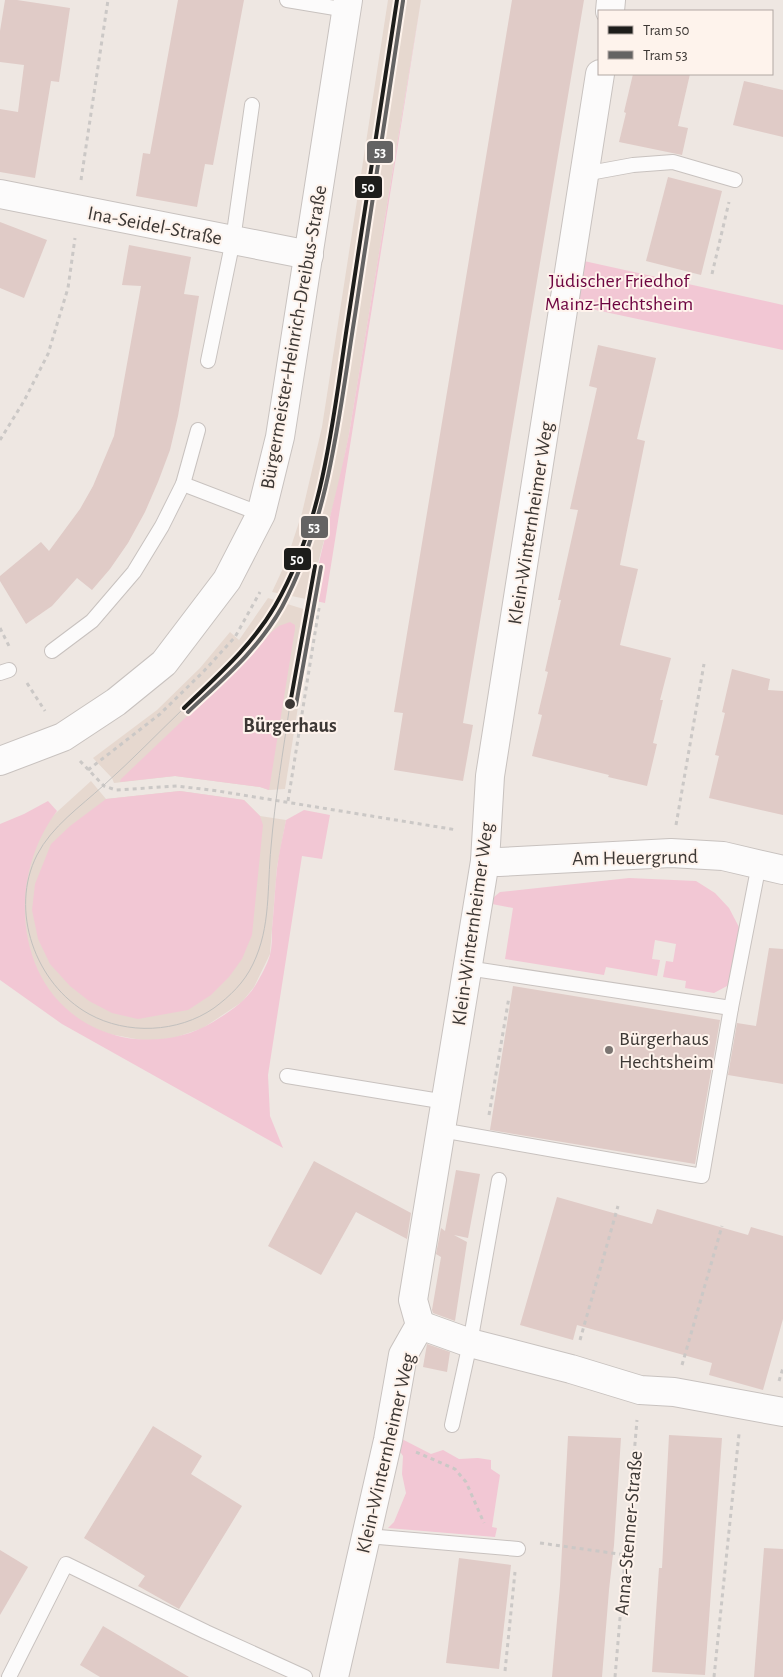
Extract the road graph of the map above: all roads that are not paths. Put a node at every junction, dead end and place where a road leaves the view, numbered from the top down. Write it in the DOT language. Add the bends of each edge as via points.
graph roads {
  1 [pos="288,0"];
  2 [pos="348,5"];
  3 [pos="600,75"];
  4 [pos="252,105"];
  5 [pos="584,174"];
  6 [pos="735,180"];
  7 [pos="0,194"];
  8 [pos="233,240"];
  9 [pos="310,255"];
  10 [pos="208,361"];
  11 [pos="198,430"];
  12 [pos="184,484"];
  13 [pos="262,514"];
  14 [pos="52,651"];
  15 [pos="0,761"];
  16 [pos="486,852"];
  17 [pos="771,867"];
  18 [pos="467,968"];
  19 [pos="731,1008"];
  20 [pos="288,1076"];
  21 [pos="446,1102"];
  22 [pos="441,1130"];
  23 [pos="498,1180"];
  24 [pos="420,1325"];
  25 [pos="470,1343"];
  26 [pos="783,1412"];
  27 [pos="452,1425"];
  28 [pos="367,1536"];
  29 [pos="518,1549"];
  30 [pos="9,1677"];
  31 [pos="305,1677"];
  32 [pos="334,1677"];
  1 -- 2 [label="lane"];
  2 -- 9 [label="street, Bürgermeister-Heinrich-Dreibus-Straße"];
  3 -- 5 [label="street, Klein-Winternheimer Weg"];
  4 -- 8 [label="lane"];
  5 -- 6 [label="lane" via="673,162"];
  5 -- 16 [label="street, Klein-Winternheimer Weg" via="490,776"];
  7 -- 8 [label="street, Ina-Seidel-Straße"];
  8 -- 9 [label="street, Ina-Seidel-Straße"];
  8 -- 10 [label="lane"];
  9 -- 13 [label="street, Bürgermeister-Heinrich-Dreibus-Straße" via="280,437"];
  11 -- 12 [label="lane"];
  12 -- 13 [label="lane"];
  12 -- 14 [label="lane" via="134,572 92,621"];
  13 -- 15 [label="street, Bürgermeister-Heinrich-Dreibus-Straße" via="227,580 164,663 116,702 62,737"];
  16 -- 17 [label="street, Am Heuergrund" via="499,862 671,853 723,856"];
  16 -- 18 [label="street, Klein-Winternheimer Weg"];
  17 -- 19 [label="lane"];
  18 -- 19 [label="lane"];
  18 -- 21 [label="street, Klein-Winternheimer Weg"];
  19 -- 22 [label="lane" via="702,1176"];
  20 -- 21 [label="lane"];
  21 -- 22 [label="street, Klein-Winternheimer Weg"];
  22 -- 24 [label="street, Klein-Winternheimer Weg" via="413,1300"];
  23 -- 25 [label="lane"];
  24 -- 25 [label="street"];
  24 -- 28 [label="street, Klein-Winternheimer Weg" via="403,1355"];
  25 -- 26 [label="street" via="640,1390 674,1392"];
  25 -- 27 [label="lane"];
  28 -- 29 [label="lane"];
  28 -- 32 [label="street, Klein-Winternheimer Weg"];
  30 -- 31 [label="lane" via="66,1564"];
}
